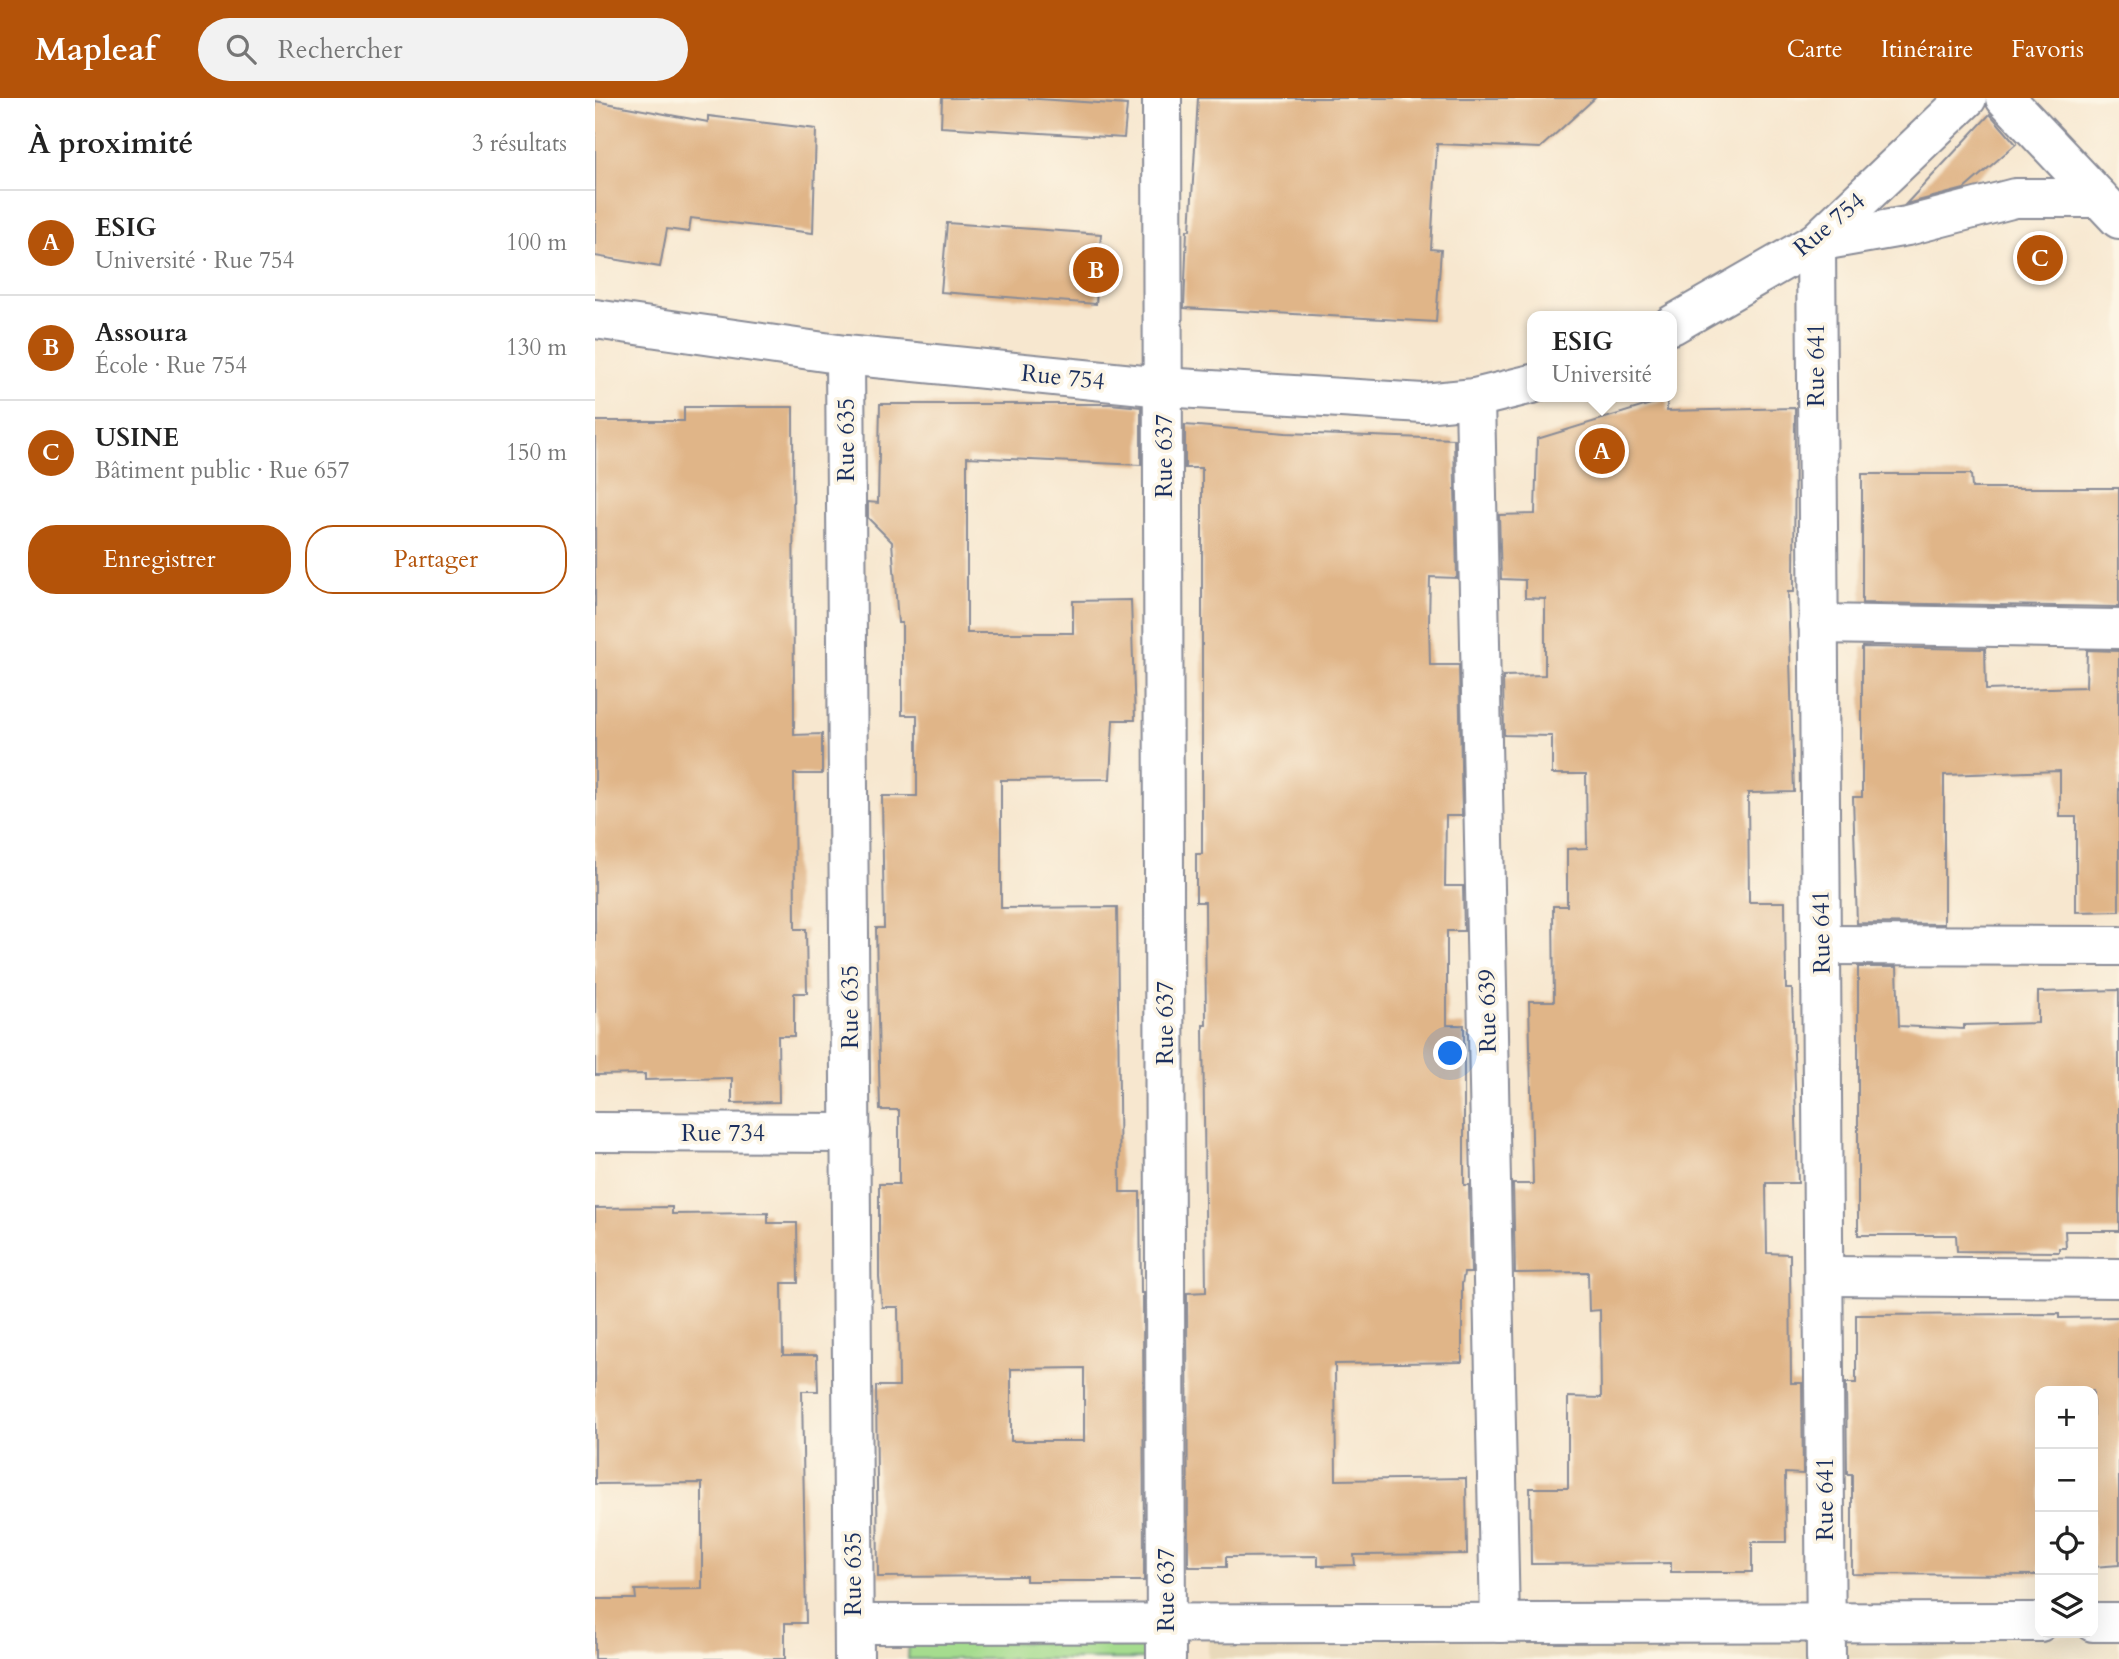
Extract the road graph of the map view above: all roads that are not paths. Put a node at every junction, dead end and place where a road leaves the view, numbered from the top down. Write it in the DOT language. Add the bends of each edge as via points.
graph roads {
  1 [pos="1162,98"];
  2 [pos="1967,98"];
  3 [pos="2005,98"];
  4 [pos="2109,208"];
  5 [pos="1816,242"];
  6 [pos="595,319"];
  7 [pos="1677,323"];
  8 [pos="845,355"];
  9 [pos="1527,385"];
  10 [pos="1163,387"];
  11 [pos="1475,398"];
  12 [pos="1818,624"];
  13 [pos="2119,629"];
  14 [pos="1821,945"];
  15 [pos="2119,946"];
  16 [pos="595,1132"];
  17 [pos="851,1133"];
  18 [pos="1824,1276"];
  19 [pos="2119,1278"];
  20 [pos="2035,1622"];
  21 [pos="2098,1622"];
  22 [pos="2119,1622"];
  23 [pos="1500,1623"];
  24 [pos="1166,1641"];
  25 [pos="1826,1641"];
  26 [pos="854,1642"];
  1 -- 10 [label="street, Rue 637"];
  2 -- 5 [label="street, Rue 754"];
  3 -- 4 [label="street"];
  4 -- 5 [label="street" via="2015,198 1907,226"];
  5 -- 7 [label="street, Rue 754"];
  5 -- 12 [label="street, Rue 641"];
  6 -- 8 [label="street, Rue 754"];
  8 -- 10 [label="street, Rue 754"];
  8 -- 17 [label="street, Rue 635"];
  9 -- 11 [label="street, Rue 754"];
  10 -- 11 [label="street, Rue 754" via="1423,403"];
  10 -- 24 [label="street, Rue 637"];
  11 -- 23 [label="street, Rue 639"];
  12 -- 13 [label="street"];
  12 -- 14 [label="street, Rue 641"];
  14 -- 15 [label="street"];
  14 -- 18 [label="street, Rue 641"];
  16 -- 17 [label="street, Rue 734"];
  17 -- 26 [label="street, Rue 635"];
  18 -- 19 [label="street"];
  18 -- 25 [label="street, Rue 641"];
  20 -- 25 [label="street"];
  21 -- 22 [label="street"];
  23 -- 24 [label="street"];
  23 -- 25 [label="street"];
  24 -- 26 [label="street"];
}
